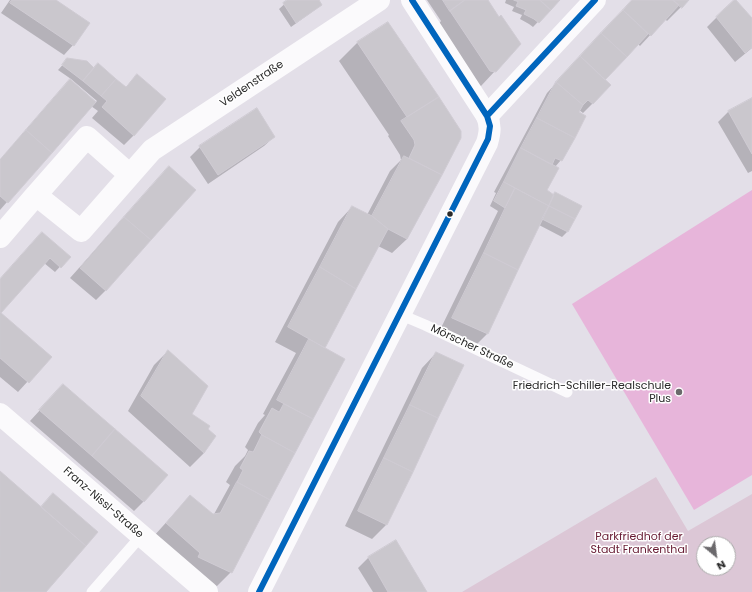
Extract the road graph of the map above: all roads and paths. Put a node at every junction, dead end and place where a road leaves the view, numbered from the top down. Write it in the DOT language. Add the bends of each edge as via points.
graph roads {
  1 [pos="379,0"];
  2 [pos="412,0"];
  3 [pos="596,0"];
  4 [pos="487,116"];
  5 [pos="130,175"];
  6 [pos="36,195"];
  7 [pos="0,237"];
  8 [pos="399,314"];
  9 [pos="567,392"];
  10 [pos="0,414"];
  11 [pos="141,536"];
  12 [pos="92,592"];
  13 [pos="207,592"];
  14 [pos="259,592"];
  1 -- 5 [label="street, Veldenstraße" via="152,150"];
  2 -- 4 [label="street"];
  3 -- 4 [label="street"];
  4 -- 8 [label="street" via="491,130 487,143"];
  5 -- 6 [label="street, Veldenstraße" via="81,231"];
  5 -- 6 [label="street" via="87,137"];
  6 -- 7 [label="street"];
  8 -- 9 [label="lane, Mörscher Straße"];
  8 -- 14 [label="street"];
  10 -- 11 [label="street, Franz-Nissl-Straße"];
  11 -- 12 [label="lane"];
  11 -- 13 [label="street, Franz-Nissl-Straße"];
}
